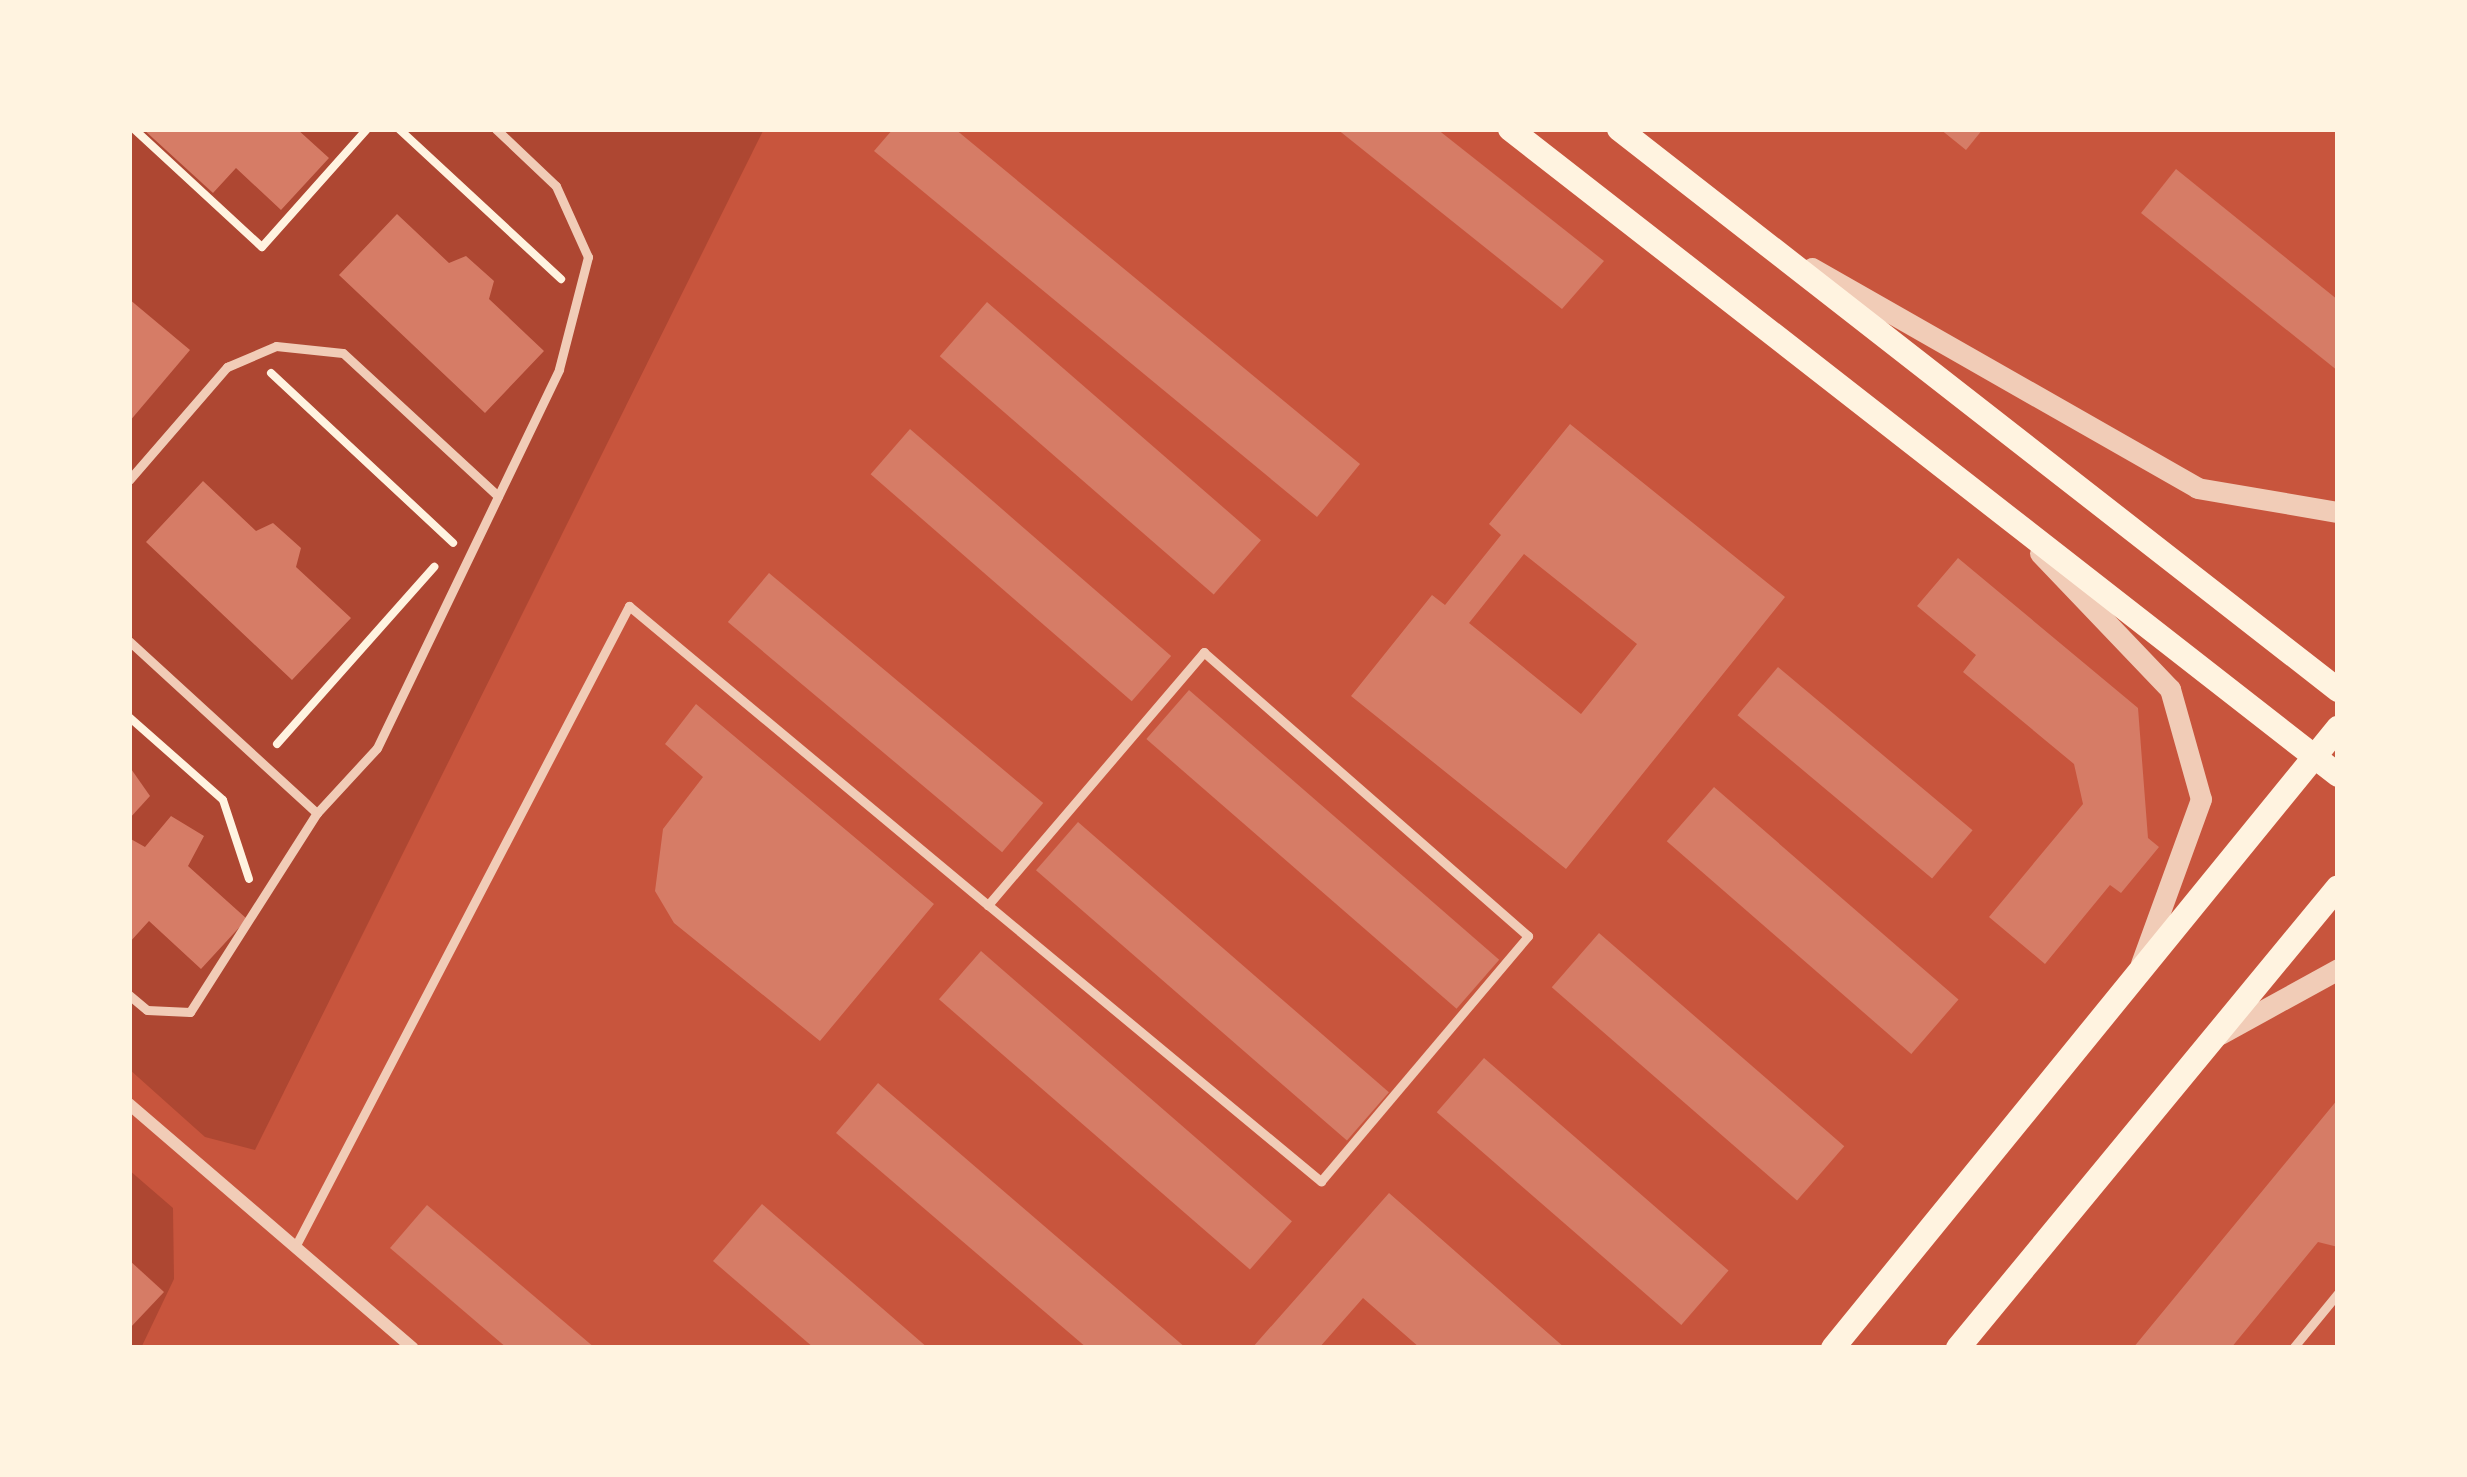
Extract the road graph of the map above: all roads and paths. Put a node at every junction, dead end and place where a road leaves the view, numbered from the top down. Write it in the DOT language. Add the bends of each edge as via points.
graph roads {
  1 [pos="134,129"];
  2 [pos="367,129"];
  3 [pos="399,129"];
  4 [pos="496,129"];
  5 [pos="1510,129"];
  6 [pos="1619,129"];
  7 [pos="1760,238"];
  8 [pos="584,300"];
  9 [pos="252,356"];
  10 [pos="129,480"];
  11 [pos="498,496"];
  12 [pos="1998,509"];
  13 [pos="2338,512"];
  14 [pos="129,640"];
  15 [pos="2338,690"];
  16 [pos="129,717"];
  17 [pos="2338,728"];
  18 [pos="2316,756"];
  19 [pos="261,763"];
  20 [pos="2338,775"];
  21 [pos="317,813"];
  22 [pos="2338,887"];
  23 [pos="988,905"];
  24 [pos="259,909"];
  25 [pos="2338,969"];
  26 [pos="2137,976"];
  27 [pos="129,995"];
  28 [pos="2214,1037"];
  29 [pos="129,1104"];
  30 [pos="296,1247"];
  31 [pos="2338,1293"];
  32 [pos="413,1348"];
  33 [pos="1833,1348"];
  34 [pos="1958,1348"];
  35 [pos="2293,1348"];
  1 -- 2 [label="path" via="262,247"];
  3 -- 8 [label="path"];
  4 -- 8 [label="lane" via="556,186 588,256"];
  5 -- 12 [label="main road"];
  6 -- 7 [label="main road"];
  7 -- 13 [label="street" via="2197,488"];
  7 -- 15 [label="main road"];
  8 -- 11 [label="lane"];
  9 -- 10 [label="lane" via="227,367"];
  9 -- 11 [label="lane" via="276,346 343,353"];
  9 -- 19 [label="path" via="455,545"];
  11 -- 21 [label="lane" via="377,748"];
  12 -- 18 [label="main road"];
  12 -- 26 [label="street" via="2170,689 2201,799"];
  14 -- 19 [label="lane"];
  16 -- 24 [label="path" via="223,800"];
  17 -- 18 [label="main road"];
  18 -- 20 [label="main road"];
  18 -- 26 [label="main road"];
  19 -- 21 [label="lane"];
  21 -- 24 [label="lane"];
  22 -- 28 [label="main road"];
  23 -- 23 [label="lane" via="1321,1181 1528,936 1204,652"];
  23 -- 30 [label="lane" via="628,606"];
  24 -- 27 [label="lane" via="190,1012 147,1010"];
  25 -- 28 [label="street"];
  26 -- 33 [label="main road"];
  28 -- 34 [label="main road"];
  29 -- 30 [label="street"];
  30 -- 32 [label="street"];
  31 -- 35 [label="lane"];
}
